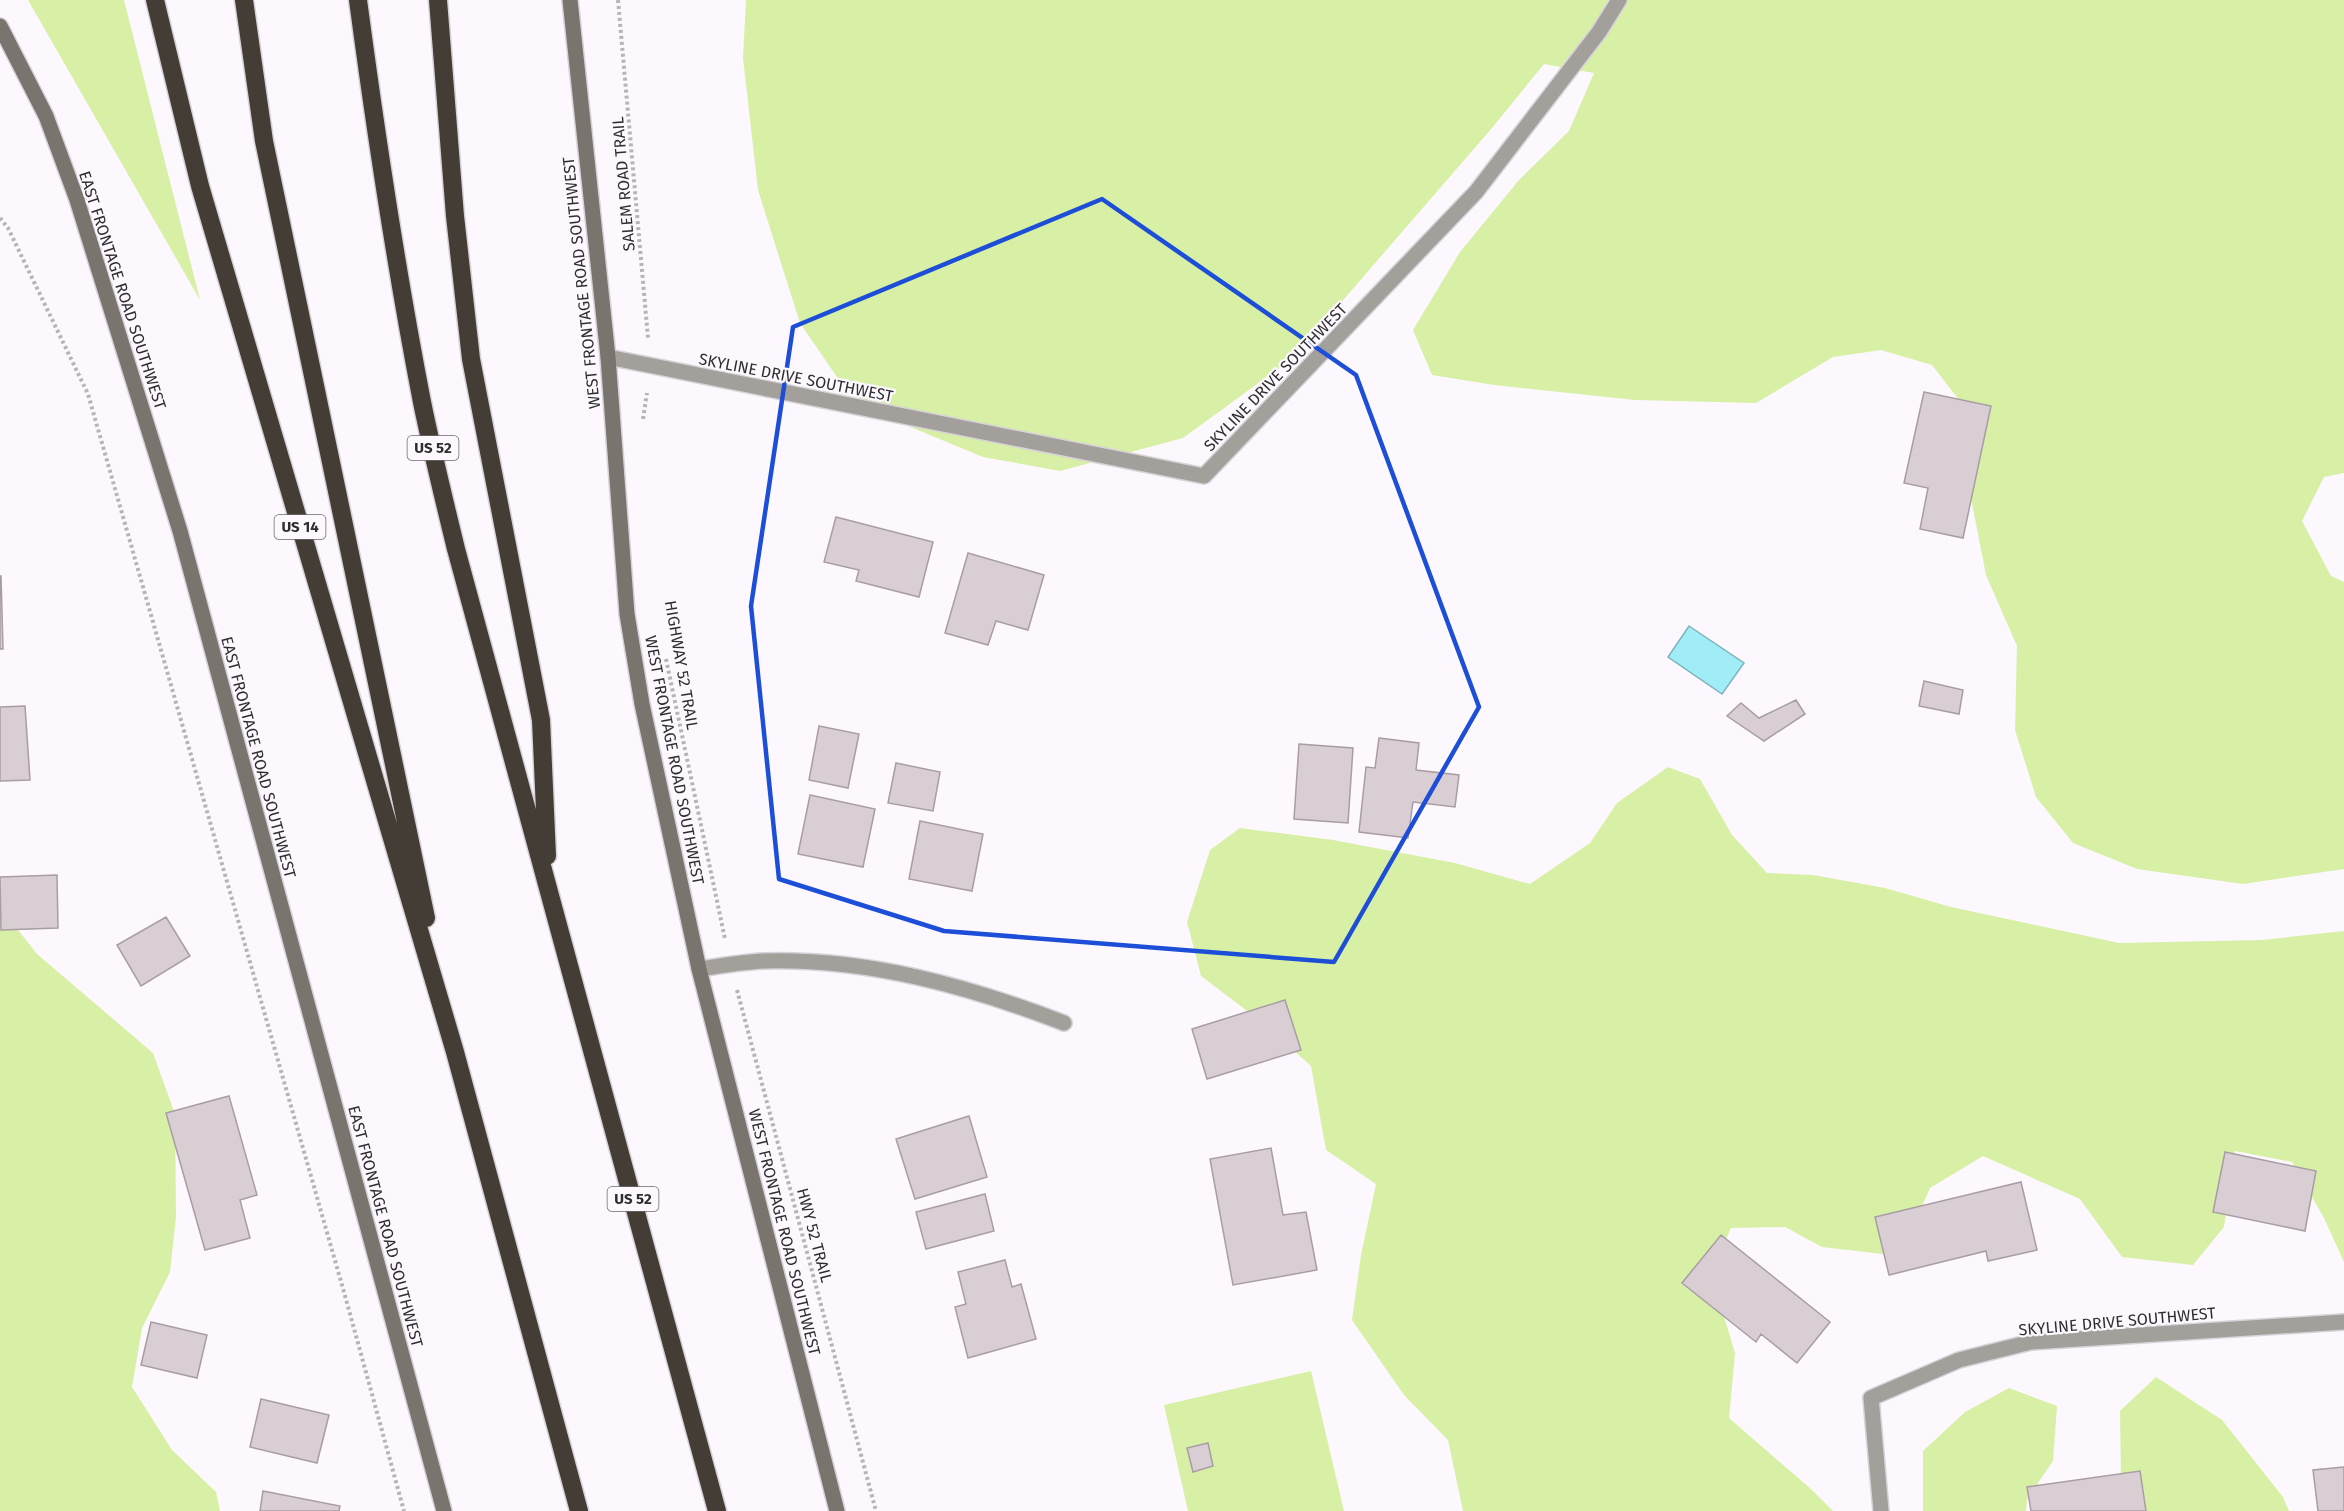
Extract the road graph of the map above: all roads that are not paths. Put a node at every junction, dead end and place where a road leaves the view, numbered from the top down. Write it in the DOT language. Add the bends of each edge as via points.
graph roads {
  1 [pos="155,0"];
  2 [pos="244,0"];
  3 [pos="358,0"];
  4 [pos="438,0"];
  5 [pos="570,0"];
  6 [pos="1619,0"];
  7 [pos="0,26"];
  8 [pos="608,357"];
  9 [pos="548,888"];
  10 [pos="699,969"];
  11 [pos="1064,1023"];
  12 [pos="454,1052"];
  13 [pos="2344,1322"];
  14 [pos="444,1511"];
  15 [pos="579,1511"];
  16 [pos="717,1511"];
  17 [pos="837,1511"];
  18 [pos="1881,1511"];
  1 -- 12 [label="highway, US 14" via="200,186"];
  2 -- 12 [label="highway" via="264,141"];
  3 -- 9 [label="highway, US 52" via="392,235 422,404 456,549"];
  4 -- 9 [label="highway" via="471,359 541,720"];
  5 -- 8 [label="street, WEST FRONTAGE ROAD SOUTHWEST"];
  6 -- 8 [label="street, SKYLINE DRIVE SOUTHWEST" via="1599,32 1476,192 1204,476"];
  7 -- 14 [label="street, EAST FRONTAGE ROAD SOUTHWEST" via="46,116 77,200 176,520"];
  8 -- 10 [label="street, WEST FRONTAGE ROAD SOUTHWEST" via="627,614 642,704"];
  9 -- 16 [label="highway, US 52"];
  10 -- 11 [label="street" via="762,961 879,969 965,988"];
  10 -- 17 [label="street, WEST FRONTAGE ROAD SOUTHWEST"];
  12 -- 15 [label="highway"];
  13 -- 18 [label="street, SKYLINE DRIVE SOUTHWEST" via="2031,1342 1959,1360 1871,1398"];
}
